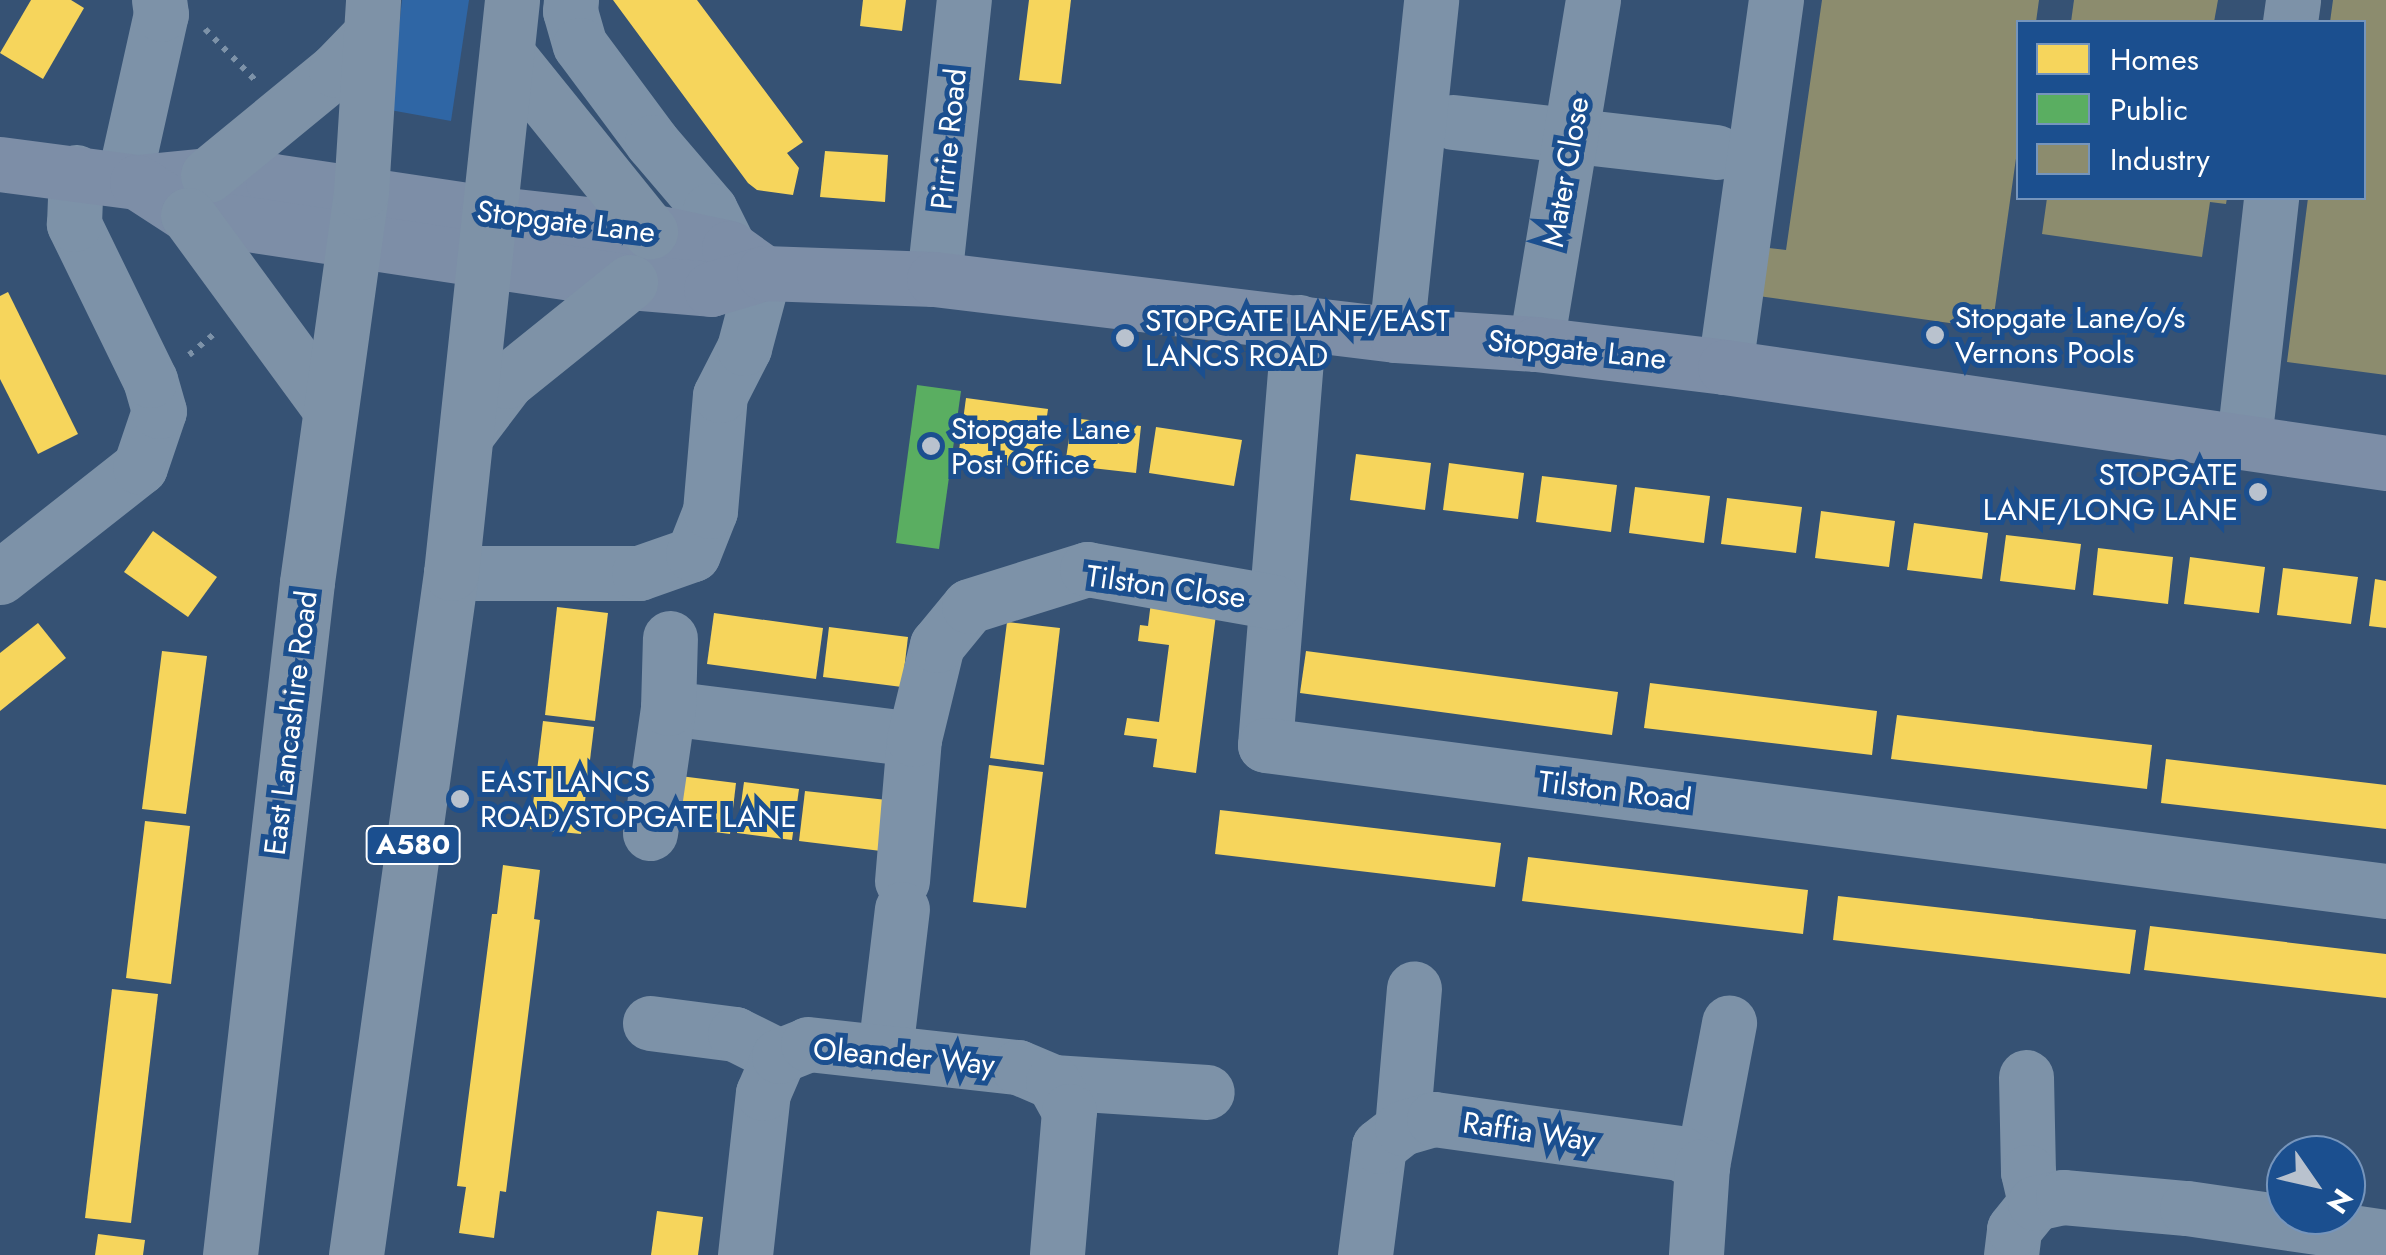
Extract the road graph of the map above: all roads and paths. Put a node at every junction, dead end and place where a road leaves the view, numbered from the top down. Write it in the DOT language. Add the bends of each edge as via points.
graph roads {
  1 [pos="512,0"];
  2 [pos="571,0"];
  3 [pos="964,0"];
  4 [pos="1431,0"];
  5 [pos="1593,0"];
  6 [pos="1776,0"];
  7 [pos="181,13"];
  8 [pos="371,18"];
  9 [pos="507,54"];
  10 [pos="286,112"];
  11 [pos="1453,122"];
  12 [pos="1573,136"];
  13 [pos="1716,152"];
  14 [pos="0,164"];
  15 [pos="112,178"];
  16 [pos="198,195"];
  17 [pos="2271,200"];
  18 [pos="358,218"];
  19 [pos="650,230"];
  20 [pos="485,238"];
  21 [pos="746,261"];
  22 [pos="934,279"];
  23 [pos="630,282"];
  24 [pos="1299,322"];
  25 [pos="1396,335"];
  26 [pos="1536,344"];
  27 [pos="1725,366"];
  28 [pos="329,408"];
  29 [pos="466,435"];
  30 [pos="2244,440"];
  31 [pos="2386,463"];
  32 [pos="451,573"];
  33 [pos="0,577"];
  34 [pos="1274,602"];
  35 [pos="670,638"];
  36 [pos="668,708"];
  37 [pos="914,739"];
  38 [pos="650,833"];
  39 [pos="2386,892"];
  40 [pos="1414,989"];
  41 [pos="1730,1023"];
  42 [pos="650,1024"];
  43 [pos="886,1050"];
  44 [pos="779,1056"];
  45 [pos="2026,1077"];
  46 [pos="1054,1082"];
  47 [pos="1207,1092"];
  48 [pos="1402,1128"];
  49 [pos="1702,1166"];
  50 [pos="2035,1203"];
  51 [pos="2386,1236"];
  52 [pos="230,1255"];
  53 [pos="356,1255"];
  54 [pos="745,1255"];
  55 [pos="1057,1255"];
  56 [pos="1364,1255"];
  57 [pos="1696,1255"];
  58 [pos="2011,1255"];
  1 -- 9 [label="highway, A580"];
  2 -- 21 [label="street" via="580,44"];
  3 -- 22 [label="street, Pirrie Road"];
  4 -- 25 [label="street"];
  5 -- 12 [label="street, Mater Close"];
  6 -- 27 [label="street"];
  7 -- 10 [label="path"];
  7 -- 15 [label="street" via="161,14"];
  8 -- 10 [label="highway"];
  8 -- 18 [label="highway, East Lancashire Road"];
  9 -- 19 [label="highway"];
  9 -- 20 [label="highway, A580"];
  10 -- 16 [label="highway"];
  11 -- 12 [label="street"];
  12 -- 13 [label="street"];
  12 -- 26 [label="street, Mater Close"];
  14 -- 15 [label="main road, Stopgate Lane"];
  15 -- 16 [label="main road, Stopgate Lane"];
  15 -- 33 [label="street" via="74,224 150,380 159,412 147,455"];
  16 -- 18 [label="main road, Stopgate Lane"];
  16 -- 28 [label="highway"];
  17 -- 30 [label="street"];
  18 -- 20 [label="main road, Stopgate Lane"];
  18 -- 28 [label="highway, East Lancashire Road"];
  19 -- 20 [label="main road, Stopgate Lane"];
  19 -- 21 [label="main road, Stopgate Lane"];
  20 -- 23 [label="main road, Stopgate Lane"];
  20 -- 29 [label="highway, A580"];
  21 -- 22 [label="main road, Stopgate Lane"];
  21 -- 23 [label="main road, Stopgate Lane" via="712,288"];
  21 -- 32 [label="street" via="744,348 720,395 710,511 694,554 640,573"];
  22 -- 24 [label="main road, Stopgate Lane"];
  23 -- 29 [label="highway" via="507,381"];
  24 -- 25 [label="main road, Stopgate Lane"];
  24 -- 34 [label="street, Tilston Road"];
  25 -- 26 [label="main road, Stopgate Lane"];
  26 -- 27 [label="main road, Stopgate Lane"];
  27 -- 30 [label="main road, Stopgate Lane"];
  28 -- 52 [label="highway, East Lancashire Road"];
  29 -- 32 [label="highway, A580"];
  30 -- 31 [label="main road, Stopgate Lane"];
  32 -- 53 [label="highway, A580"];
  34 -- 37 [label="street, Tilston Close" via="1087,570 969,606 937,645"];
  34 -- 39 [label="street, Tilston Road" via="1265,746"];
  35 -- 36 [label="street"];
  36 -- 37 [label="street"];
  36 -- 38 [label="street"];
  37 -- 43 [label="street, Tilston Close"];
  40 -- 48 [label="street"];
  41 -- 49 [label="street"];
  42 -- 44 [label="street" via="735,1034"];
  43 -- 44 [label="street, Oleander Way" via="808,1044"];
  43 -- 46 [label="street, Oleander Way" via="1018,1067"];
  44 -- 54 [label="street, Oleander Way" via="763,1093"];
  45 -- 50 [label="street"];
  46 -- 47 [label="street, Oleander Way"];
  46 -- 55 [label="street" via="1069,1111"];
  48 -- 49 [label="street, Raffia Way" via="1434,1119 1680,1153"];
  48 -- 56 [label="street" via="1379,1146"];
  49 -- 57 [label="street"];
  50 -- 51 [label="street" via="2063,1197 2170,1206"];
  50 -- 58 [label="street" via="2014,1229"];
}
